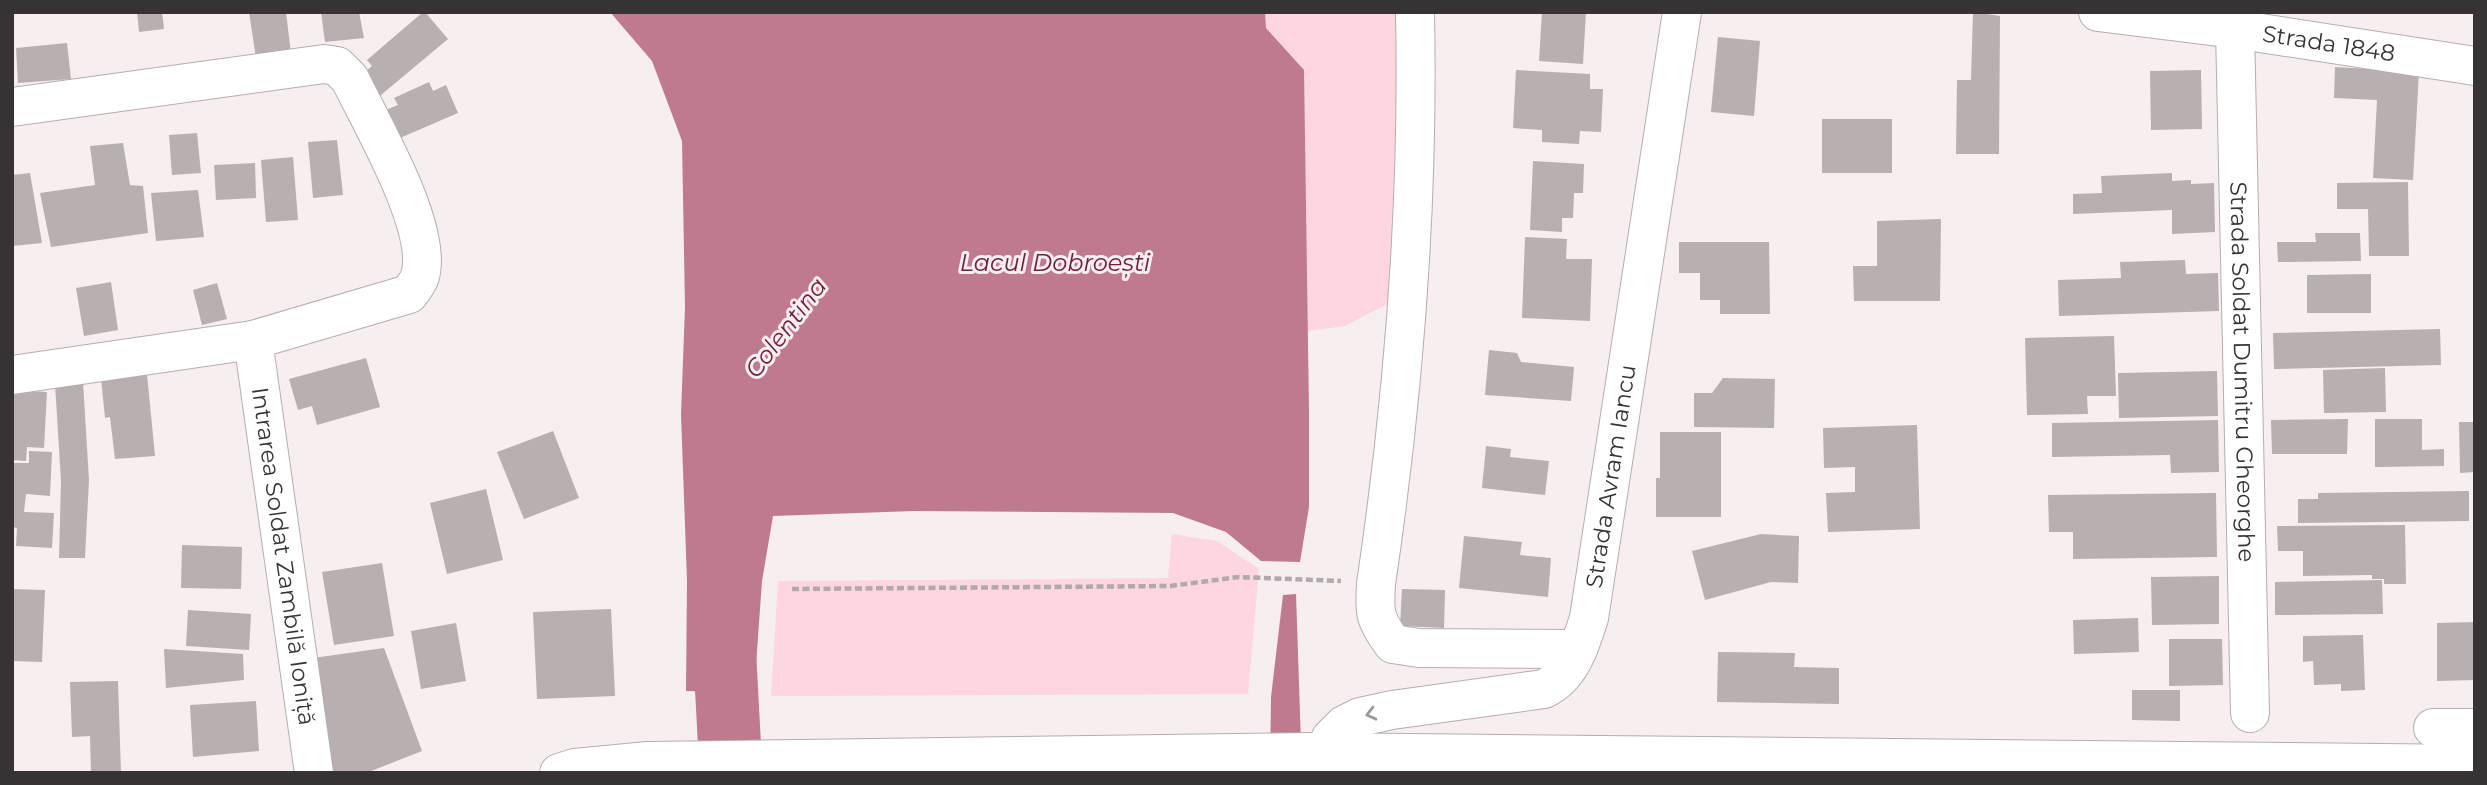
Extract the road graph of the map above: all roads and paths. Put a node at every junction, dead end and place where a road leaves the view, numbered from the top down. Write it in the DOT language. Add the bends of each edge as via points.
graph roads {
  1 [pos="1415,12"];
  2 [pos="1682,12"];
  3 [pos="2098,12"];
  4 [pos="2235,29"];
  5 [pos="2475,66"];
  6 [pos="12,107"];
  7 [pos="253,340"];
  8 [pos="12,375"];
  9 [pos="1376,584"];
  10 [pos="792,589"];
  11 [pos="1578,649"];
  12 [pos="2250,713"];
  13 [pos="2433,728"];
  14 [pos="2475,728"];
  15 [pos="1319,752"];
  16 [pos="2475,764"];
  17 [pos="314,773"];
  18 [pos="559,773"];
  1 -- 9 [label="street" via="1413,219 1403,355"];
  2 -- 11 [label="street, Strada Avram Iancu" via="1589,618"];
  3 -- 4 [label="street, Strada 1848"];
  4 -- 5 [label="street, Strada 1848"];
  4 -- 12 [label="street, Strada Soldat Dumitru Gheorghe"];
  6 -- 7 [label="street" via="324,64 337,66 350,79 405,192 422,252 420,277 409,294"];
  7 -- 8 [label="street"];
  7 -- 17 [label="street, Intrarea Soldat Zambilă Ioniță"];
  9 -- 10 [label="path" via="1239,577 1170,586"];
  9 -- 11 [label="street" via="1378,624 1393,644"];
  11 -- 15 [label="street, Strada Avram Iancu, one-way" via="1568,670 1544,690 1360,717 1337,732"];
  13 -- 14 [label="street"];
  15 -- 16 [label="street"];
  15 -- 18 [label="street" via="648,761"];
}
